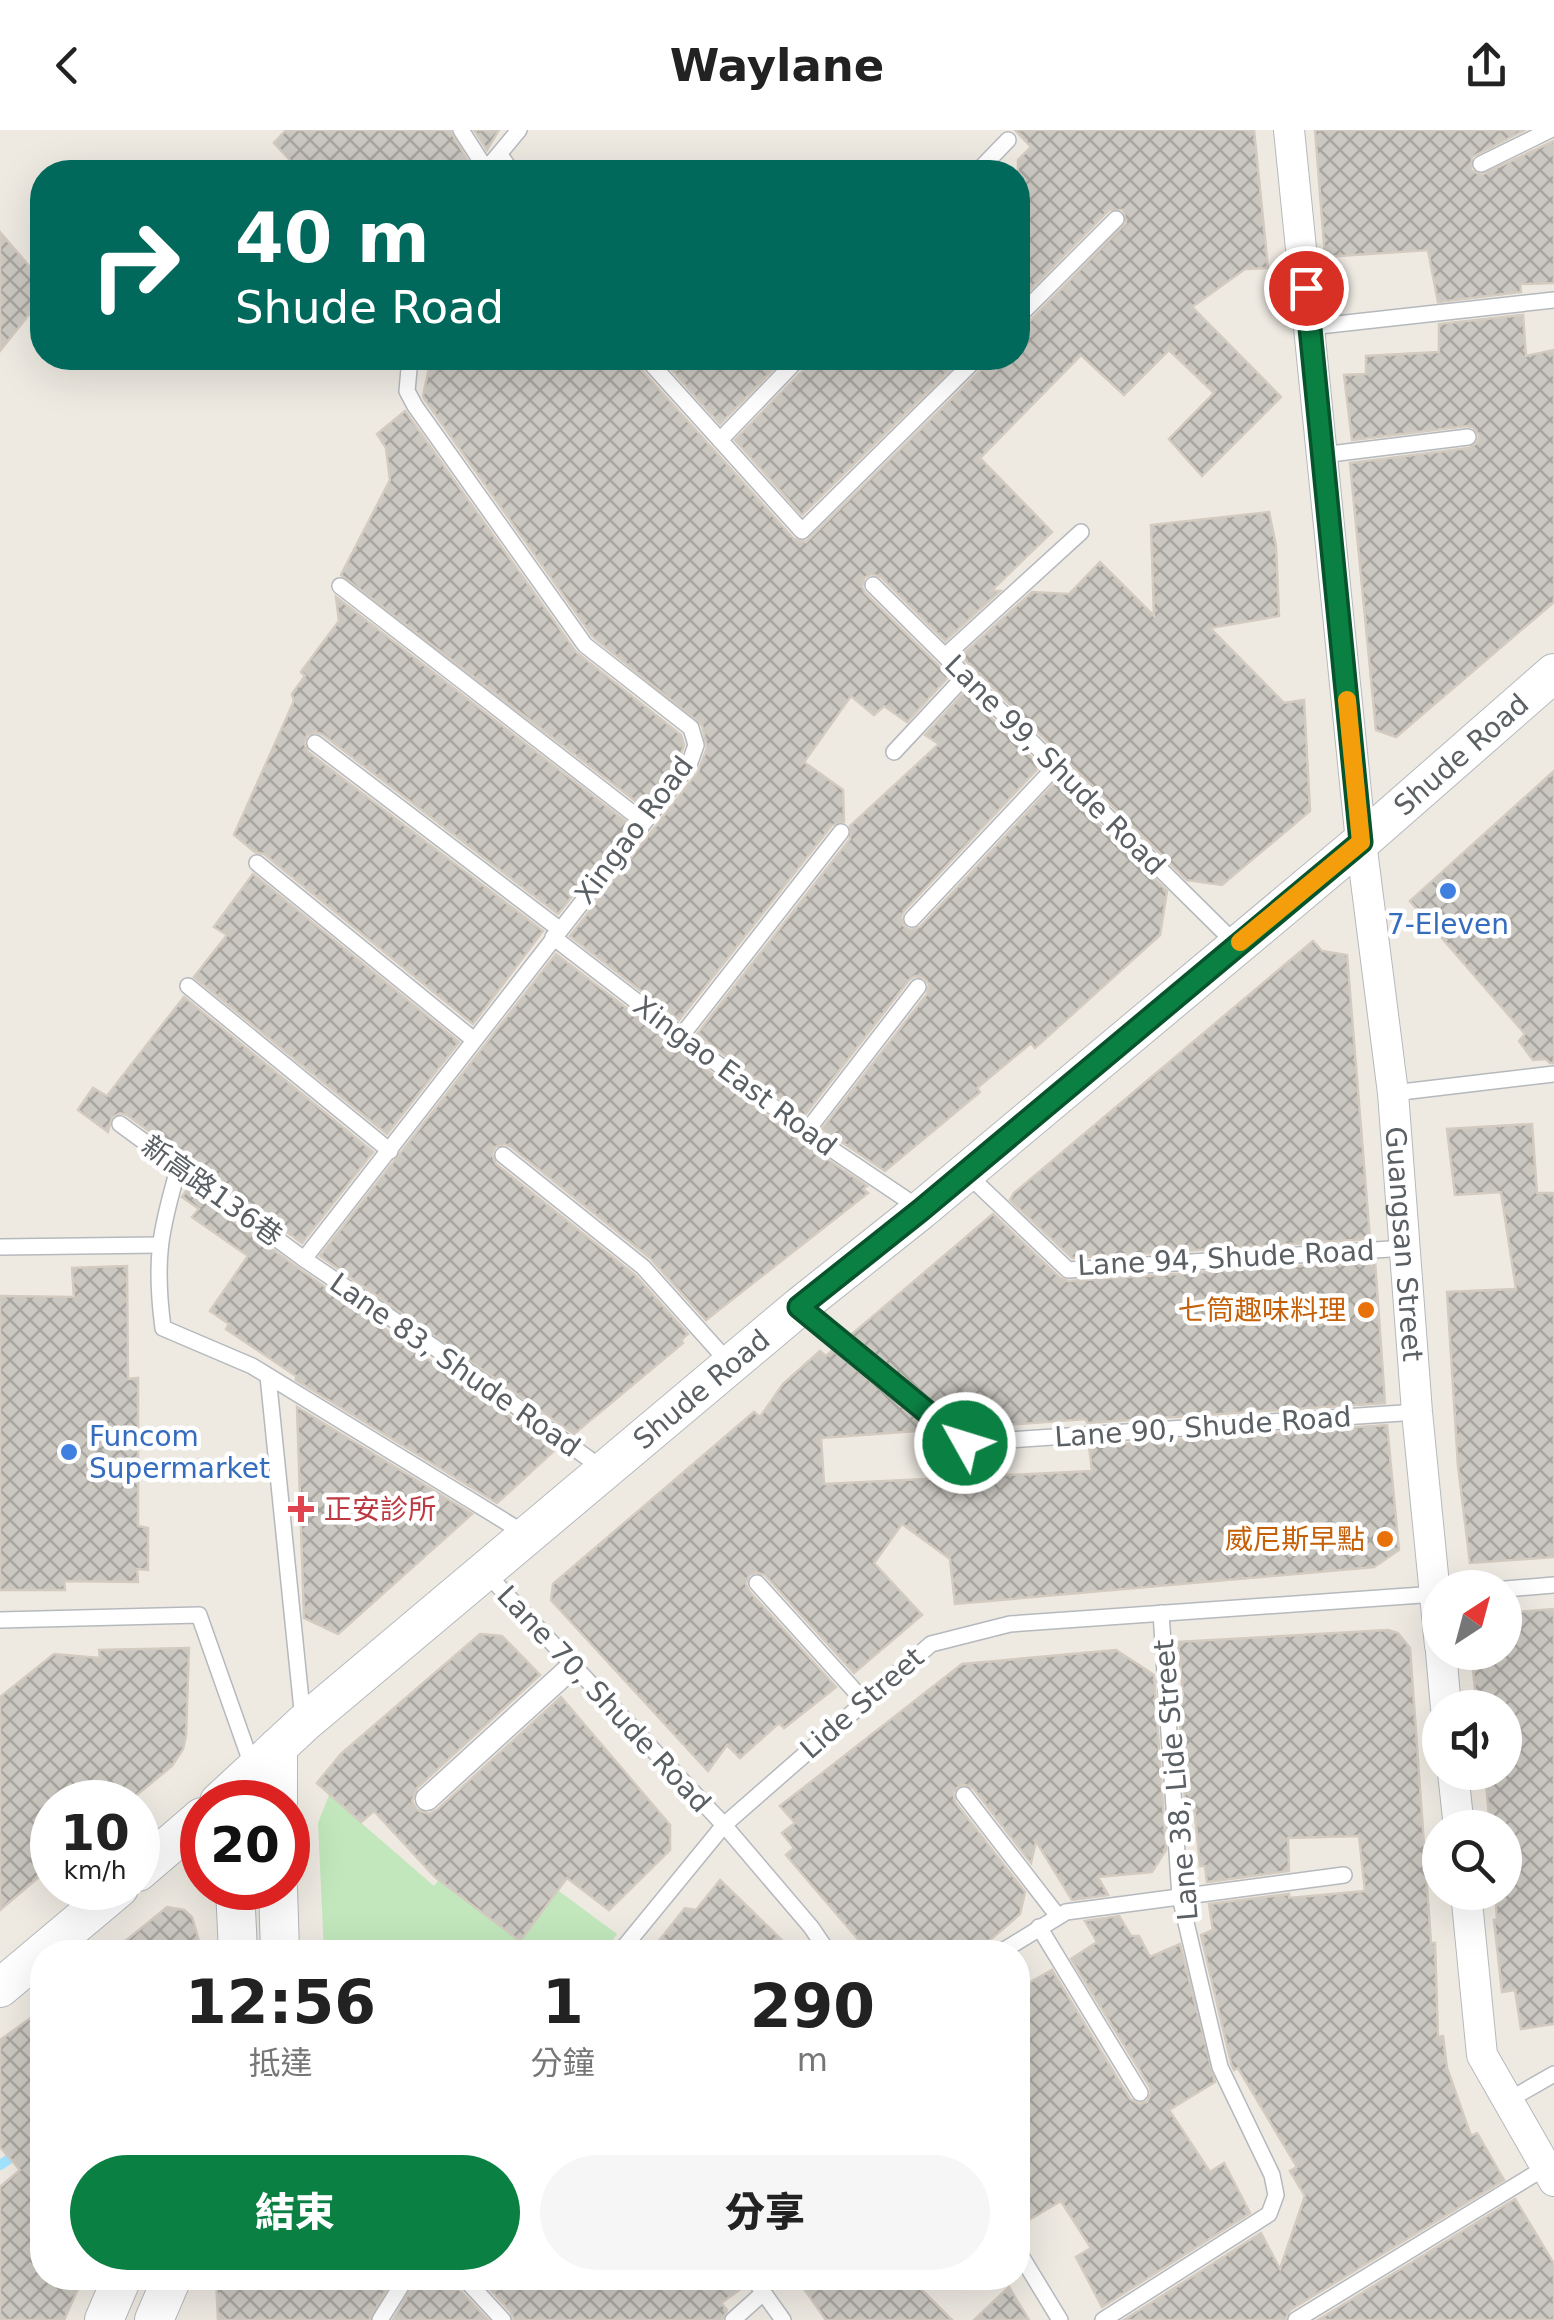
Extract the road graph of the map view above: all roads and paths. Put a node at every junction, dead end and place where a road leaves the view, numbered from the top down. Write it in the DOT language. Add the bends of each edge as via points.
graph roads {
  1 [pos="461,130"];
  2 [pos="519,130"];
  3 [pos="1289,130"];
  4 [pos="1550,130"];
  5 [pos="1008,140"];
  6 [pos="500,155"];
  7 [pos="479,160"];
  8 [pos="495,160"];
  9 [pos="504,160"];
  10 [pos="989,160"];
  11 [pos="1481,164"];
  12 [pos="1116,219"];
  13 [pos="1554,300"];
  14 [pos="1030,306"];
  15 [pos="1310,327"];
  16 [pos="409,370"];
  17 [pos="657,370"];
  18 [pos="787,370"];
  19 [pos="965,370"];
  20 [pos="1468,437"];
  21 [pos="720,440"];
  22 [pos="1322,455"];
  23 [pos="1081,532"];
  24 [pos="874,585"];
  25 [pos="340,586"];
  26 [pos="945,656"];
  27 [pos="1554,673"];
  28 [pos="965,676"];
  29 [pos="315,743"];
  30 [pos="894,752"];
  31 [pos="1056,766"];
  32 [pos="644,822"];
  33 [pos="841,832"];
  34 [pos="1361,842"];
  35 [pos="257,863"];
  36 [pos="912,919"];
  37 [pos="556,933"];
  38 [pos="1237,945"];
  39 [pos="188,986"];
  40 [pos="918,986"];
  41 [pos="682,1035"];
  42 [pos="474,1040"];
  43 [pos="1554,1074"];
  44 [pos="1393,1093"];
  45 [pos="120,1124"];
  46 [pos="806,1132"];
  47 [pos="390,1152"];
  48 [pos="502,1155"];
  49 [pos="179,1166"];
  50 [pos="965,1172"];
  51 [pos="921,1210"];
  52 [pos="159,1245"];
  53 [pos="0,1247"];
  54 [pos="1406,1248"];
  55 [pos="304,1259"];
  56 [pos="799,1307"];
  57 [pos="731,1365"];
  58 [pos="268,1376"];
  59 [pos="1417,1412"];
  60 [pos="606,1471"];
  61 [pos="529,1536"];
  62 [pos="1434,1570"];
  63 [pos="485,1572"];
  64 [pos="757,1584"];
  65 [pos="1554,1585"];
  66 [pos="1522,1588"];
  67 [pos="1422,1595"];
  68 [pos="1161,1613"];
  69 [pos="0,1620"];
  70 [pos="573,1666"];
  71 [pos="864,1701"];
  72 [pos="246,1780"];
  73 [pos="964,1794"];
  74 [pos="427,1799"];
  75 [pos="724,1825"];
  76 [pos="180,1836"];
  77 [pos="160,1853"];
  78 [pos="1344,1875"];
  79 [pos="1180,1896"];
  80 [pos="93,1910"];
  81 [pos="235,1910"];
  82 [pos="279,1910"];
  83 [pos="1468,1910"];
  84 [pos="1057,1915"];
  85 [pos="1039,1927"];
  86 [pos="57,1940"];
  87 [pos="237,1940"];
  88 [pos="280,1940"];
  89 [pos="630,1940"];
  90 [pos="819,1940"];
  91 [pos="1019,1940"];
  92 [pos="30,1963"];
  93 [pos="0,1988"];
  94 [pos="1554,2074"];
  95 [pos="1140,2093"];
  96 [pos="1507,2102"];
  97 [pos="1550,2174"];
  98 [pos="1030,2271"];
  99 [pos="117,2290"];
  100 [pos="167,2290"];
  101 [pos="399,2290"];
  102 [pos="475,2290"];
  103 [pos="764,2292"];
  104 [pos="104,2320"];
  105 [pos="154,2320"];
  106 [pos="380,2320"];
  107 [pos="504,2320"];
  108 [pos="733,2320"];
  109 [pos="782,2320"];
  110 [pos="1060,2320"];
  111 [pos="1103,2320"];
  112 [pos="1296,2320"];
  1 -- 7 [label="lane"];
  2 -- 6 [label="lane"];
  3 -- 15 [label="street, Guangsan Street"];
  4 -- 11 [label="lane"];
  5 -- 10 [label="lane"];
  6 -- 8 [label="lane"];
  6 -- 9 [label="lane"];
  12 -- 14 [label="lane"];
  13 -- 15 [label="lane"];
  15 -- 22 [label="street, Guangsan Street"];
  16 -- 32 [label="lane, Xingao Road" via="406,391 415,406 585,646 691,728 696,744 689,765"];
  17 -- 21 [label="lane"];
  18 -- 21 [label="lane"];
  19 -- 21 [label="lane" via="802,531"];
  20 -- 22 [label="lane"];
  22 -- 34 [label="street, Guangsan Street"];
  23 -- 26 [label="lane"];
  24 -- 26 [label="lane, Lane 99, Shude Road"];
  25 -- 32 [label="lane"];
  26 -- 28 [label="lane, Lane 99, Shude Road"];
  27 -- 34 [label="street, Shude Road"];
  28 -- 30 [label="lane"];
  28 -- 31 [label="lane, Lane 99, Shude Road"];
  29 -- 37 [label="lane, Xingao East Road"];
  31 -- 36 [label="lane"];
  31 -- 38 [label="lane, Lane 99, Shude Road"];
  32 -- 37 [label="lane, Xingao Road"];
  33 -- 41 [label="lane"];
  34 -- 38 [label="street, Shude Road"];
  34 -- 44 [label="street, Guangsan Street"];
  35 -- 42 [label="lane"];
  37 -- 41 [label="lane, Xingao East Road"];
  37 -- 42 [label="lane, Xingao Road"];
  38 -- 50 [label="street, Shude Road"];
  39 -- 47 [label="lane"];
  40 -- 46 [label="lane"];
  41 -- 46 [label="lane, Xingao East Road"];
  42 -- 47 [label="lane, Xingao Road"];
  43 -- 44 [label="lane"];
  44 -- 54 [label="street, Guangsan Street"];
  45 -- 49 [label="lane, 新高路136巷"];
  46 -- 51 [label="lane, Xingao East Road"];
  47 -- 55 [label="lane, Xingao Road"];
  48 -- 57 [label="lane" via="642,1267"];
  49 -- 52 [label="lane"];
  49 -- 55 [label="lane, 新高路136巷"];
  50 -- 51 [label="street, Shude Road"];
  50 -- 54 [label="lane, Lane 94, Shude Road" via="1068,1270"];
  51 -- 56 [label="street, Shude Road"];
  52 -- 53 [label="lane"];
  52 -- 58 [label="lane" via="163,1328"];
  54 -- 59 [label="street, Guangsan Street"];
  55 -- 60 [label="lane, Lane 83, Shude Road"];
  56 -- 57 [label="street, Shude Road"];
  56 -- 59 [label="lane, Lane 90, Shude Road" via="965,1443"];
  57 -- 60 [label="street, Shude Road"];
  58 -- 61 [label="lane"];
  58 -- 72 [label="lane"];
  59 -- 62 [label="street, Guangsan Street"];
  60 -- 61 [label="street, Shude Road"];
  61 -- 63 [label="street, Shude Road"];
  63 -- 70 [label="lane, Lane 70, Shude Road"];
  63 -- 72 [label="street, Shude Road"];
  64 -- 71 [label="lane"];
  65 -- 66 [label="lane"];
  67 -- 68 [label="lane, Lide Street"];
  68 -- 71 [label="lane, Lide Street" via="1010,1624 931,1644"];
  68 -- 79 [label="lane, Lane 38, Lide Street"];
  69 -- 72 [label="lane" via="199,1615"];
  70 -- 74 [label="street"];
  70 -- 75 [label="lane, Lane 70, Shude Road"];
  71 -- 75 [label="lane, Lide Street"];
  73 -- 84 [label="lane"];
  75 -- 89 [label="lane, Lide Street"];
  75 -- 90 [label="lane, Lane 70, Shude Road"];
  76 -- 77 [label="street, Shude Road"];
  78 -- 79 [label="lane"];
  79 -- 84 [label="lane"];
  79 -- 111 [label="lane, Lane 38, Lide Street" via="1220,2066 1276,2195 1270,2214"];
  80 -- 86 [label="street"];
  81 -- 87 [label="street"];
  82 -- 88 [label="street"];
  83 -- 96 [label="street" via="1482,2055"];
  84 -- 85 [label="lane"];
  85 -- 91 [label="lane"];
  85 -- 95 [label="lane"];
  92 -- 93 [label="street"];
  94 -- 96 [label="lane"];
  96 -- 97 [label="street"];
  97 -- 112 [label="lane"];
  98 -- 110 [label="lane"];
  99 -- 104 [label="street"];
  100 -- 105 [label="street"];
  101 -- 106 [label="lane"];
  102 -- 107 [label="lane"];
  103 -- 108 [label="lane"];
  103 -- 109 [label="lane"];
}
